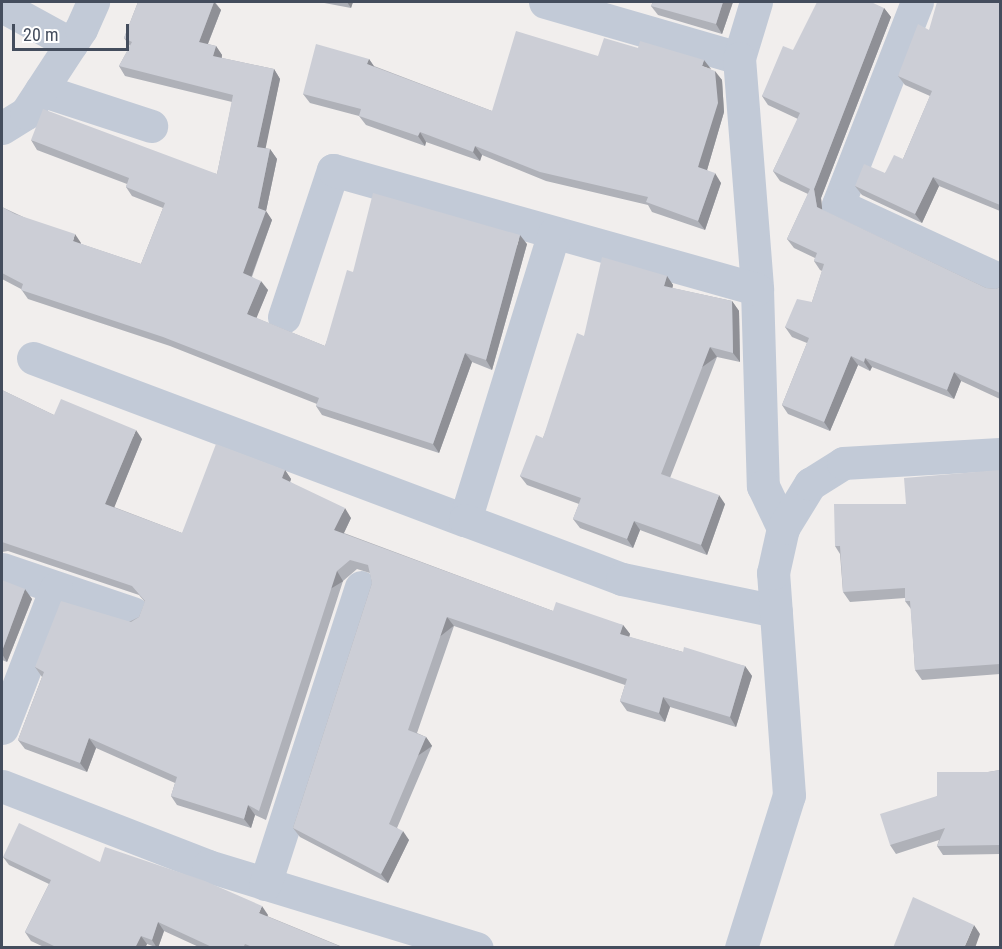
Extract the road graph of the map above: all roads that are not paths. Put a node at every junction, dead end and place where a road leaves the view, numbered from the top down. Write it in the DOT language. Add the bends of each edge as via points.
graph roads {
  1 [pos="93,2"];
  2 [pos="545,2"];
  3 [pos="756,2"];
  4 [pos="917,2"];
  5 [pos="2,6"];
  6 [pos="71,44"];
  7 [pos="739,58"];
  8 [pos="40,90"];
  9 [pos="151,126"];
  10 [pos="2,128"];
  11 [pos="554,233"];
  12 [pos="1000,280"];
  13 [pos="757,289"];
  14 [pos="284,317"];
  15 [pos="33,358"];
  16 [pos="1000,454"];
  17 [pos="465,520"];
  18 [pos="783,528"];
  19 [pos="2,569"];
  20 [pos="361,587"];
  21 [pos="56,588"];
  22 [pos="776,611"];
  23 [pos="133,613"];
  24 [pos="2,728"];
  25 [pos="5,795"];
  26 [pos="265,884"];
  27 [pos="477,948"];
  28 [pos="741,948"];
  1 -- 6 [label="street"];
  2 -- 7 [label="street"];
  3 -- 7 [label="street"];
  4 -- 12 [label="street" via="838,205"];
  5 -- 6 [label="street"];
  6 -- 8 [label="street"];
  7 -- 13 [label="street"];
  8 -- 9 [label="street"];
  8 -- 10 [label="street" via="26,112"];
  11 -- 13 [label="street"];
  11 -- 14 [label="street" via="333,170"];
  11 -- 17 [label="street"];
  13 -- 18 [label="street" via="763,486"];
  15 -- 17 [label="street"];
  16 -- 18 [label="street" via="843,463 810,484"];
  17 -- 22 [label="street" via="622,579"];
  18 -- 22 [label="street" via="773,573"];
  19 -- 21 [label="street"];
  20 -- 26 [label="street"];
  21 -- 23 [label="street"];
  21 -- 24 [label="street"];
  22 -- 28 [label="street" via="789,795"];
  25 -- 26 [label="street"];
  26 -- 27 [label="street"];
}
